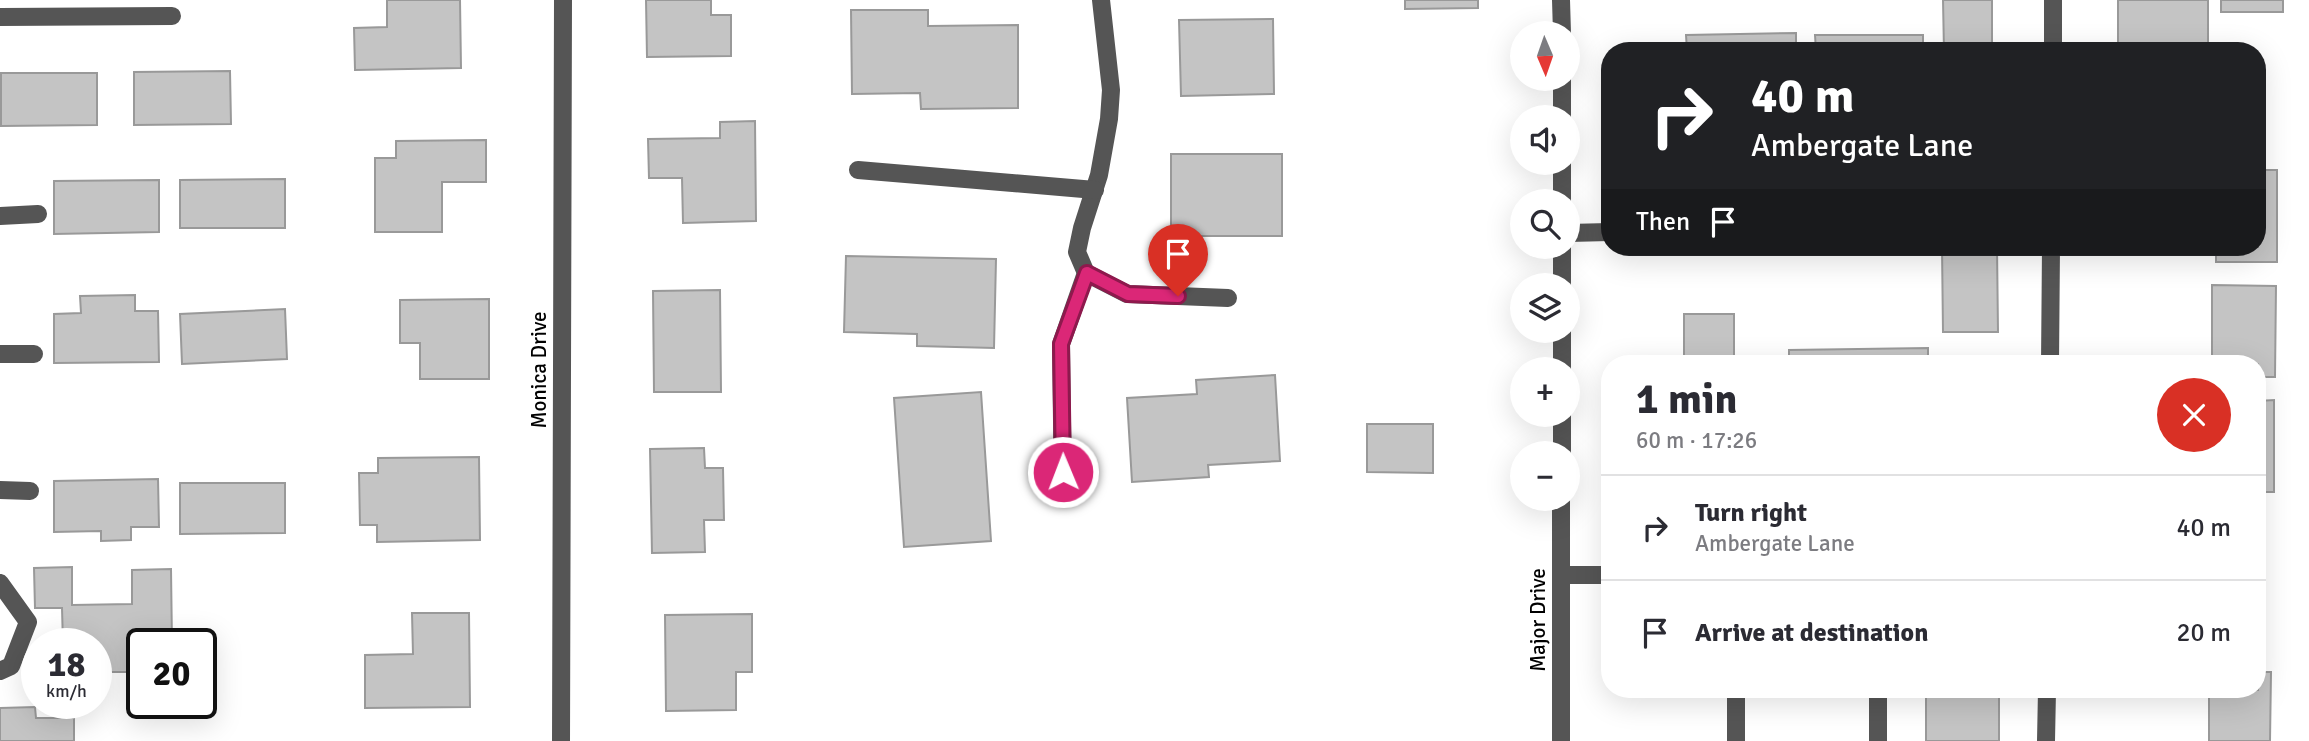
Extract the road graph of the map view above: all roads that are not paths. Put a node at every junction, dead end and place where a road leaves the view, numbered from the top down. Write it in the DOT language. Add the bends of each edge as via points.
graph roads {
  1 [pos="564,0"];
  2 [pos="1101,0"];
  3 [pos="1562,0"];
  4 [pos="2053,0"];
  5 [pos="172,16"];
  6 [pos="0,17"];
  7 [pos="1562,21"];
  8 [pos="2053,42"];
  9 [pos="858,170"];
  10 [pos="1094,190"];
  11 [pos="38,214"];
  12 [pos="0,216"];
  13 [pos="1601,232"];
  14 [pos="1580,233"];
  15 [pos="2051,256"];
  16 [pos="1087,273"];
  17 [pos="1228,298"];
  18 [pos="0,354"];
  19 [pos="34,354"];
  20 [pos="2050,355"];
  21 [pos="0,490"];
  22 [pos="30,491"];
  23 [pos="1063,498"];
  24 [pos="1562,511"];
  25 [pos="1561,575"];
  26 [pos="1601,575"];
  27 [pos="0,583"];
  28 [pos="0,671"];
  29 [pos="1736,698"];
  30 [pos="1878,698"];
  31 [pos="2047,698"];
  32 [pos="561,741"];
  33 [pos="1560,741"];
  34 [pos="1736,741"];
  35 [pos="1878,741"];
  36 [pos="2046,741"];
  1 -- 32 [label="street, Monica Drive"];
  2 -- 10 [label="street" via="1110,119"];
  3 -- 7 [label="street"];
  4 -- 8 [label="street"];
  5 -- 6 [label="street"];
  9 -- 10 [label="street"];
  10 -- 16 [label="street" via="1077,252"];
  11 -- 12 [label="street"];
  13 -- 14 [label="street"];
  15 -- 20 [label="street"];
  16 -- 17 [label="street" via="1128,294"];
  16 -- 23 [label="street" via="1061,344"];
  18 -- 19 [label="street"];
  21 -- 22 [label="street"];
  24 -- 25 [label="street, Major Drive"];
  25 -- 26 [label="street"];
  25 -- 33 [label="street, Major Drive"];
  27 -- 28 [label="street" via="28,622 11,666"];
  29 -- 34 [label="street"];
  30 -- 35 [label="street"];
  31 -- 36 [label="street"];
}
